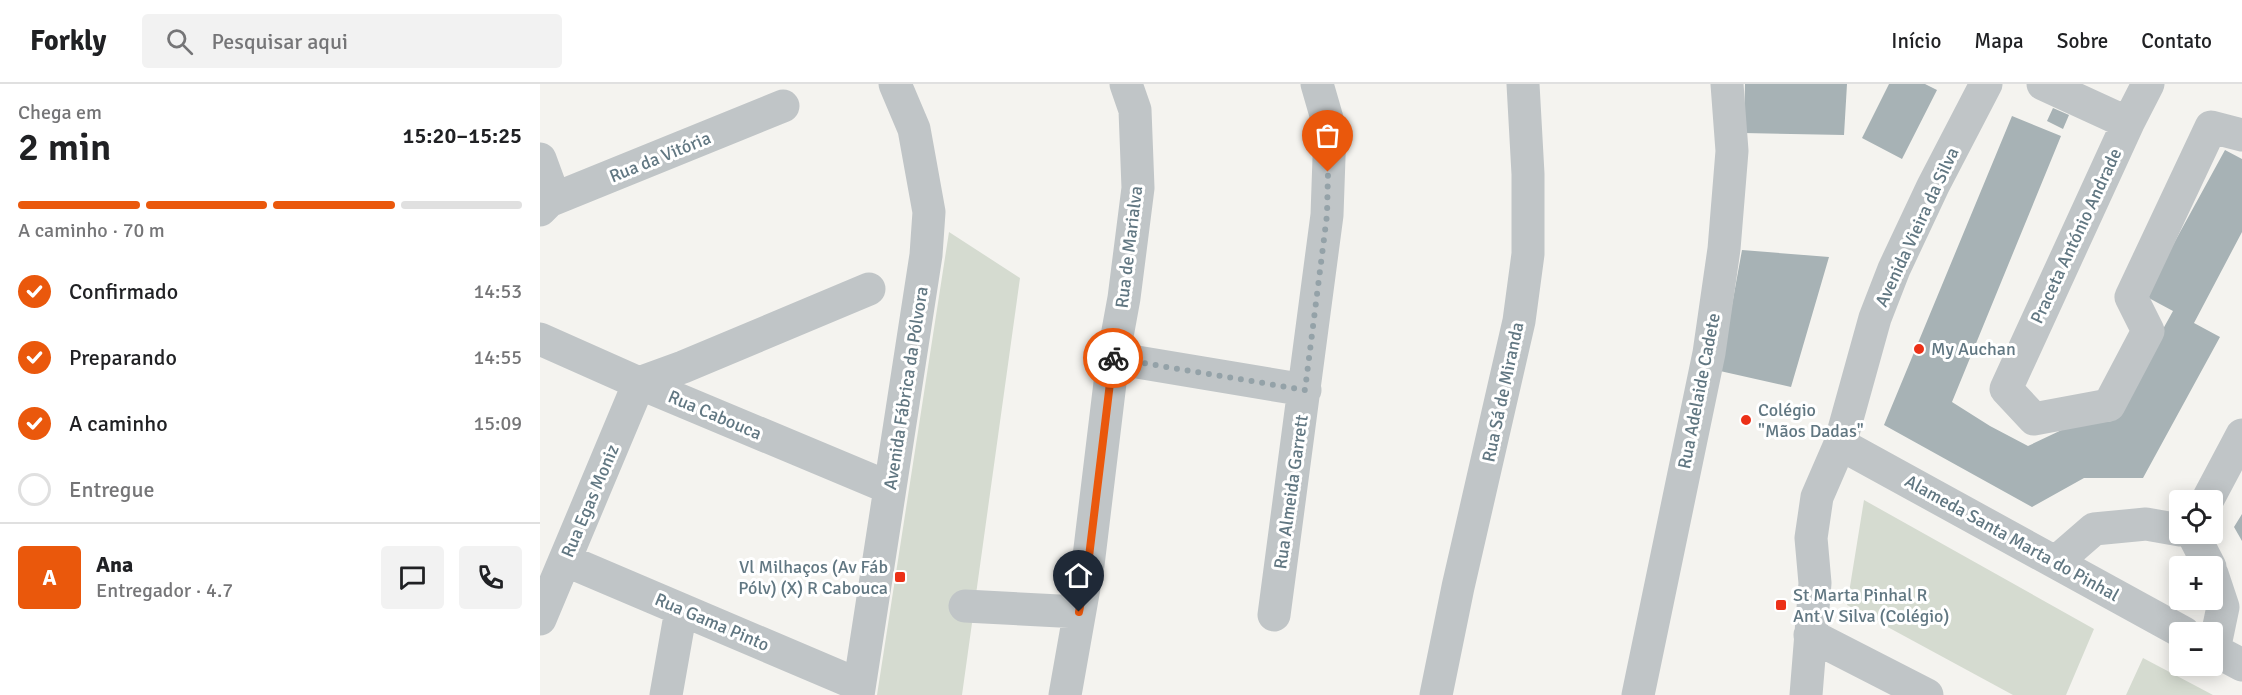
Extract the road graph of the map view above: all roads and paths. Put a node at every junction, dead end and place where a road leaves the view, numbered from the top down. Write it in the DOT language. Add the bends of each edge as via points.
graph roads {
  1 [pos="895,84"];
  2 [pos="1126,84"];
  3 [pos="1317,84"];
  4 [pos="1523,84"];
  5 [pos="1727,84"];
  6 [pos="1986,84"];
  7 [pos="2043,84"];
  8 [pos="2148,84"];
  9 [pos="783,106"];
  10 [pos="2128,123"];
  11 [pos="2242,135"];
  12 [pos="540,159"];
  13 [pos="545,205"];
  14 [pos="869,289"];
  15 [pos="540,339"];
  16 [pos="1113,358"];
  17 [pos="639,383"];
  18 [pos="1305,390"];
  19 [pos="2242,435"];
  20 [pos="1840,444"];
  21 [pos="890,488"];
  22 [pos="2213,490"];
  23 [pos="2169,528"];
  24 [pos="565,560"];
  25 [pos="2056,562"];
  26 [pos="965,606"];
  27 [pos="681,610"];
  28 [pos="1079,612"];
  29 [pos="1274,615"];
  30 [pos="540,619"];
  31 [pos="2169,625"];
  32 [pos="1810,635"];
  33 [pos="858,690"];
  34 [pos="666,695"];
  35 [pos="1065,695"];
  36 [pos="1436,695"];
  37 [pos="1638,695"];
  38 [pos="1806,695"];
  39 [pos="1927,695"];
  1 -- 21 [label="street, Avenida Fábrica da Pólvora" via="914,129 929,212 926,255"];
  2 -- 16 [label="street, Rua de Marialva" via="1135,110 1138,188"];
  3 -- 18 [label="street, Rua Almeida Garrett" via="1330,129 1327,215"];
  4 -- 36 [label="street, Rua Sá de Miranda" via="1528,254 1519,321"];
  5 -- 37 [label="street, Rua Adelaide Cadete" via="1731,151 1724,249 1709,353"];
  6 -- 20 [label="street, Avenida Vieira da Silva" via="1894,269 1875,318"];
  7 -- 10 [label="street"];
  8 -- 10 [label="street, Praceta António Andrade"];
  9 -- 13 [label="street, Rua da Vitória"];
  10 -- 11 [label="street, Praceta António Andrade" via="2006,389 2034,419 2109,405 2148,331 2131,297 2211,127"];
  12 -- 13 [label="street" via="551,189"];
  14 -- 17 [label="street"];
  15 -- 17 [label="street, Rua Cabouca"];
  16 -- 18 [label="street"];
  16 -- 28 [label="street, Rua de Marialva"];
  17 -- 21 [label="street, Rua Cabouca"];
  17 -- 24 [label="street, Rua Egas Moniz"];
  18 -- 29 [label="street, Rua Almeida Garrett"];
  19 -- 22 [label="street"];
  20 -- 25 [label="street, Alameda Santa Marta do Pinhal"];
  20 -- 32 [label="street, Avenida Vieira da Silva" via="1817,497 1811,538 1815,583"];
  21 -- 33 [label="street, Avenida Fábrica da Pólvora"];
  23 -- 25 [label="street" via="2146,524 2094,529"];
  24 -- 27 [label="street, Rua Gama Pinto"];
  24 -- 30 [label="street, Rua Egas Moniz"];
  25 -- 31 [label="street, Alameda Santa Marta do Pinhal"];
  26 -- 28 [label="street"];
  27 -- 33 [label="street, Rua Gama Pinto"];
  27 -- 34 [label="street"];
  28 -- 35 [label="street, Rua de Marialva"];
  32 -- 38 [label="street, Avenida Vieira da Silva"];
  32 -- 39 [label="street"];
}
